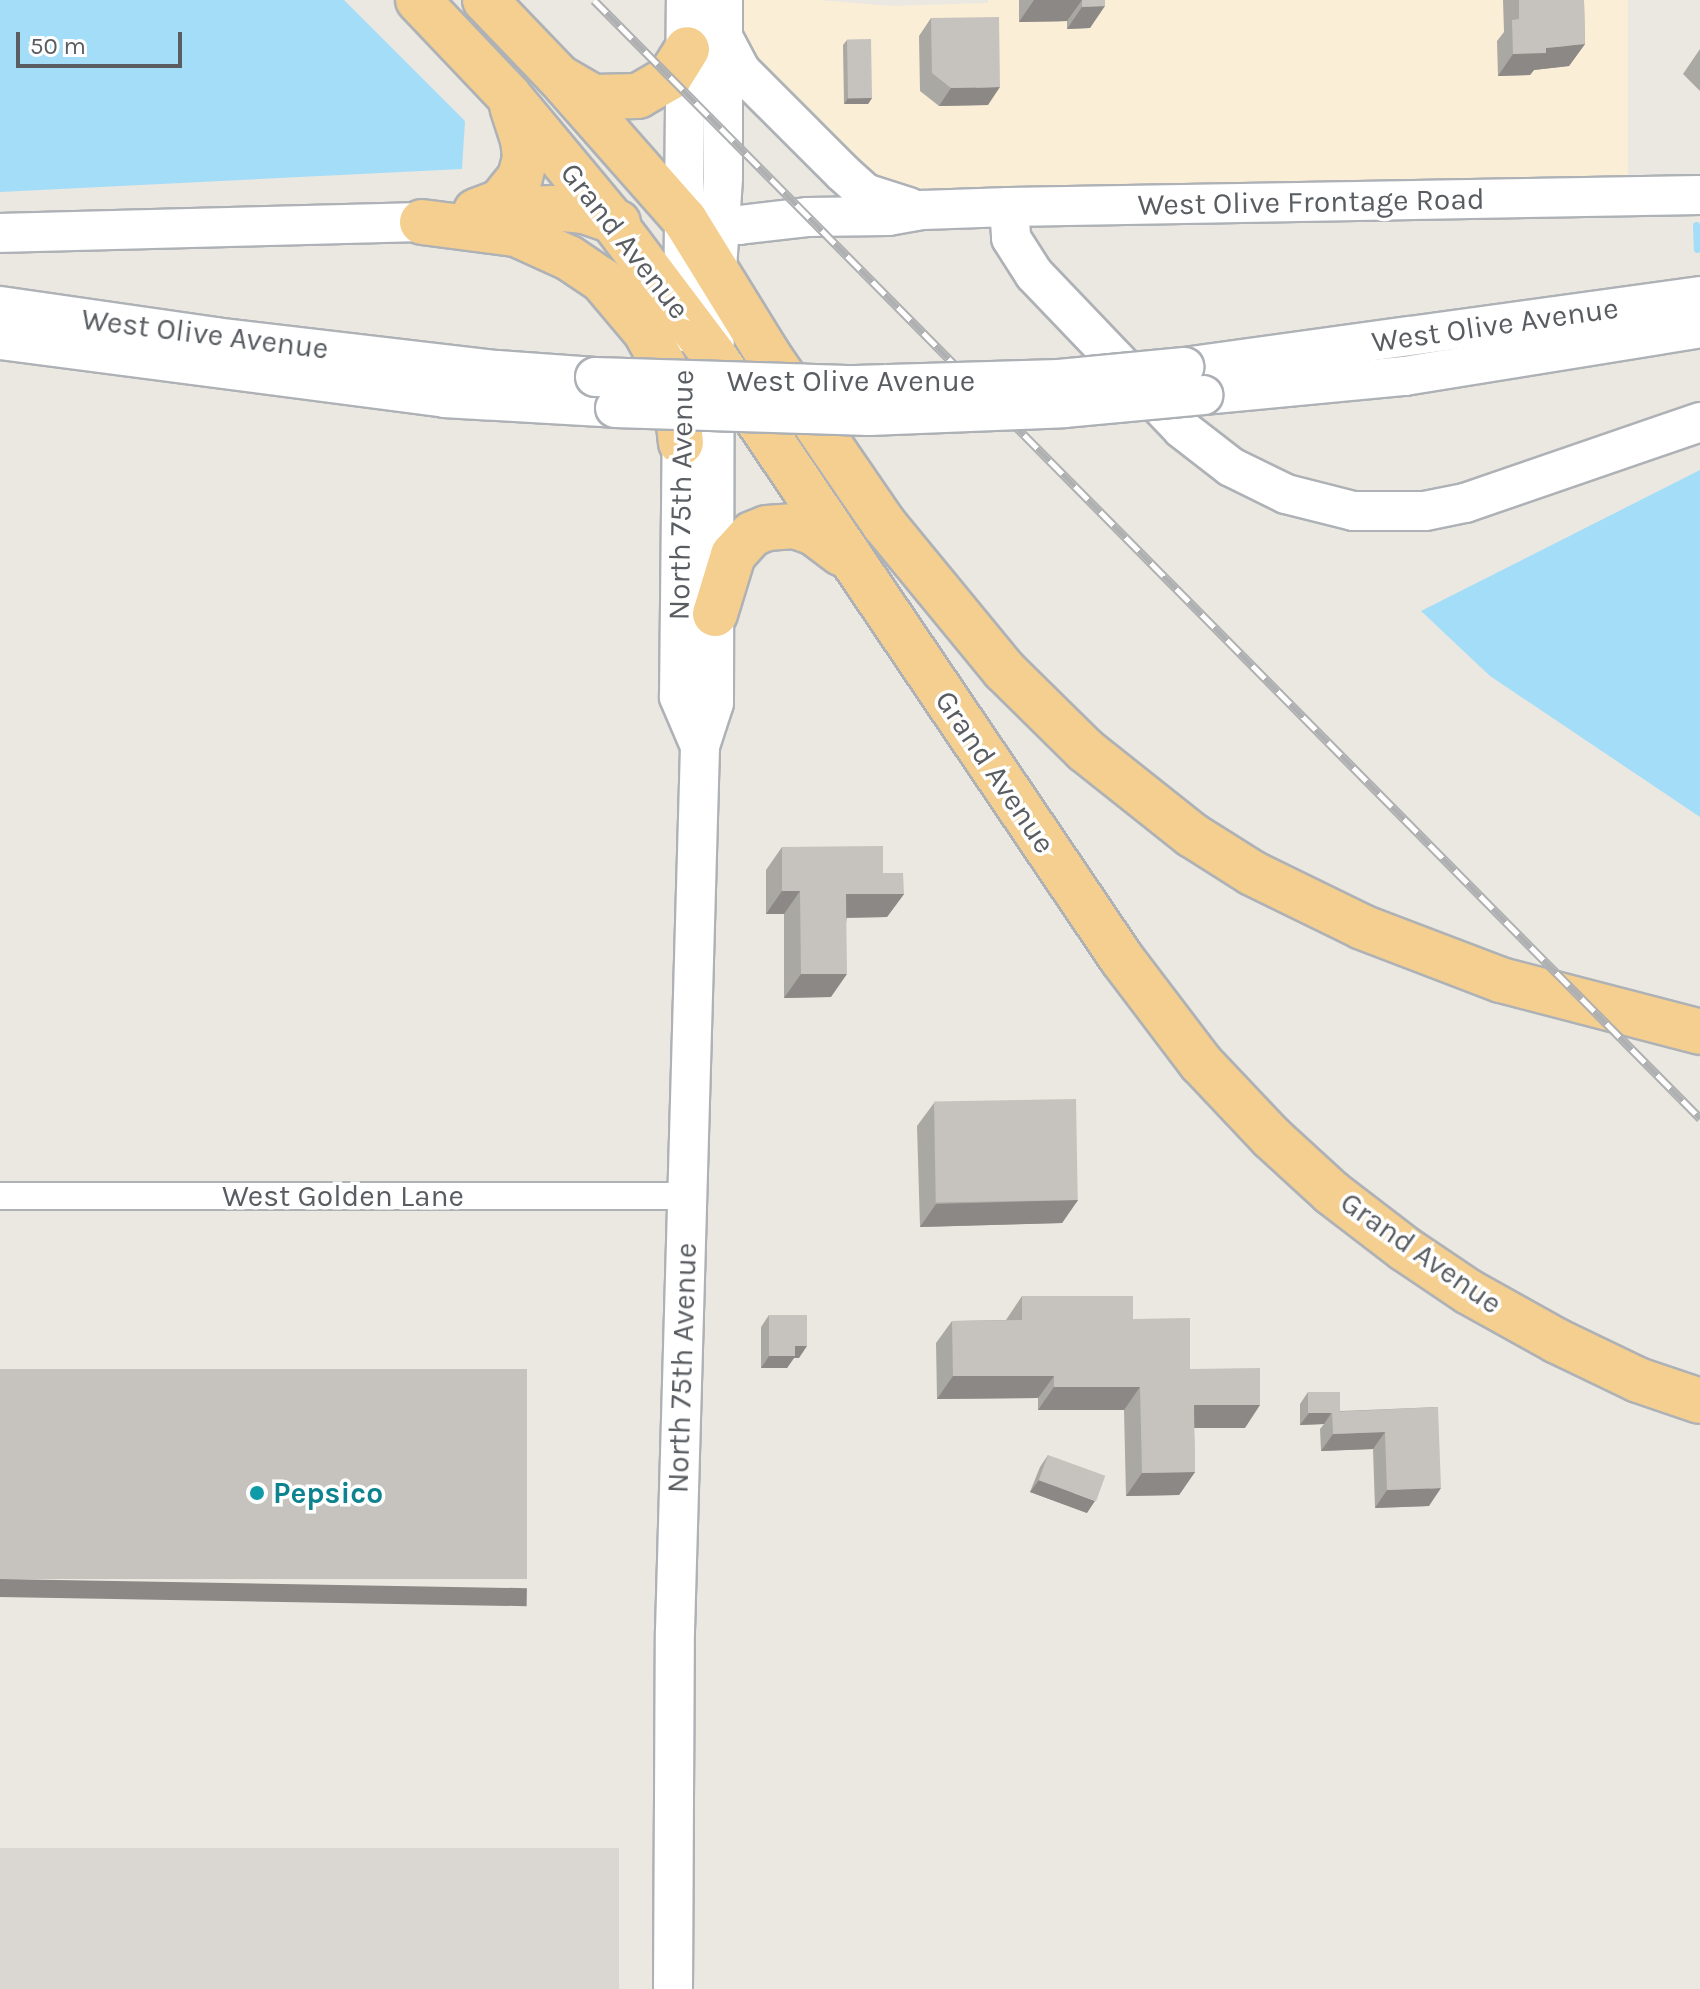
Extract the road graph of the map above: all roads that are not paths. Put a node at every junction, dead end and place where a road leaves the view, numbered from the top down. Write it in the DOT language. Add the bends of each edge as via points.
graph roads {
  1 [pos="418,0"];
  2 [pos="485,0"];
  3 [pos="686,0"];
  4 [pos="711,28"];
  5 [pos="558,76"];
  6 [pos="509,96"];
  7 [pos="581,185"];
  8 [pos="1700,195"];
  9 [pos="1009,207"];
  10 [pos="479,210"];
  11 [pos="923,210"];
  12 [pos="611,219"];
  13 [pos="422,222"];
  14 [pos="0,233"];
  15 [pos="700,266"];
  16 [pos="1700,296"];
  17 [pos="0,306"];
  18 [pos="1700,328"];
  19 [pos="0,340"];
  20 [pos="715,357"];
  21 [pos="1194,381"];
  22 [pos="1700,422"];
  23 [pos="681,443"];
  24 [pos="863,573"];
  25 [pos="715,614"];
  26 [pos="700,746"];
  27 [pos="1700,1032"];
  28 [pos="0,1196"];
  29 [pos="687,1196"];
  30 [pos="1700,1401"];
  31 [pos="673,1989"];
  1 -- 6 [label="highway, Grand Avenue"];
  2 -- 5 [label="highway, Grand Avenue"];
  3 -- 4 [label="main road, North 75th Avenue"];
  4 -- 5 [label="highway" via="669,78 638,96 593,97"];
  4 -- 11 [label="main road" via="742,72 865,193"];
  4 -- 15 [label="main road, North 75th Avenue"];
  5 -- 15 [label="highway, Grand Avenue"];
  6 -- 7 [label="highway, Grand Avenue"];
  6 -- 10 [label="highway" via="525,158 520,177 500,202"];
  7 -- 12 [label="highway, Grand Avenue"];
  7 -- 15 [label="highway" via="637,208"];
  8 -- 9 [label="main road, West Olive Frontage Road"];
  9 -- 11 [label="main road, West Olive Frontage Road"];
  9 -- 22 [label="main road" via="1018,254 1182,429 1231,467 1286,494 1353,511 1425,511 1465,503"];
  10 -- 12 [label="highway" via="554,208"];
  10 -- 13 [label="highway"];
  11 -- 15 [label="main road"];
  12 -- 15 [label="highway, Grand Avenue"];
  13 -- 14 [label="main road"];
  13 -- 23 [label="highway" via="516,234 551,248 602,280 662,360 676,398"];
  15 -- 20 [label="highway, Grand Avenue"];
  15 -- 23 [label="main road, North 75th Avenue"];
  15 -- 27 [label="highway" via="884,524 1004,670 1074,740 1192,835 1316,905 1445,961"];
  16 -- 21 [label="main road, West Olive Avenue"];
  17 -- 21 [label="main road, West Olive Avenue, bridge" via="215,337 595,377 855,385"];
  18 -- 21 [label="main road, West Olive Avenue" via="1405,376"];
  19 -- 21 [label="main road, West Olive Avenue, bridge" via="444,398 615,408 869,416 1064,408"];
  20 -- 24 [label="highway, Grand Avenue"];
  20 -- 25 [label="main road, North 75th Avenue"];
  23 -- 26 [label="main road, North 75th Avenue" via="679,697"];
  24 -- 25 [label="highway" via="814,533 795,526 767,528 752,534 733,555"];
  24 -- 30 [label="highway, Grand Avenue" via="1122,959 1201,1063 1272,1138 1344,1202 1469,1292 1570,1348"];
  25 -- 26 [label="main road, North 75th Avenue" via="714,703"];
  26 -- 29 [label="main road, North 75th Avenue"];
  28 -- 29 [label="street, West Golden Lane"];
  29 -- 31 [label="main road, North 75th Avenue" via="675,1631"];
}
